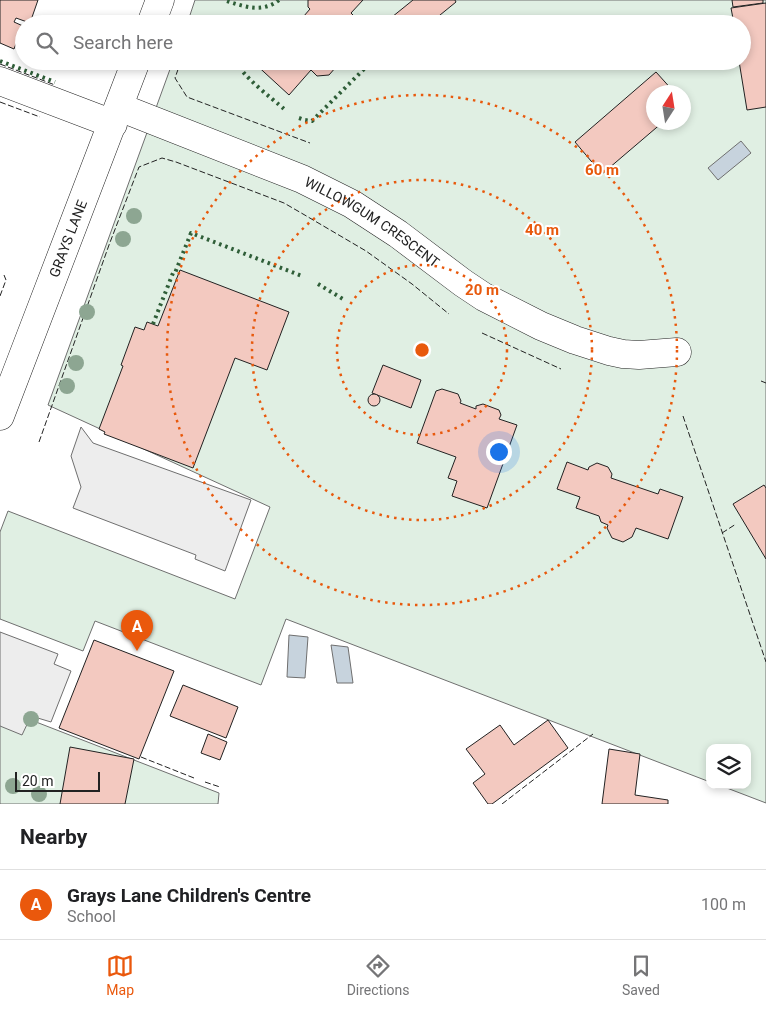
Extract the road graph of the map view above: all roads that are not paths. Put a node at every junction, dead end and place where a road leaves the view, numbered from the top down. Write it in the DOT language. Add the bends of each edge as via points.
graph roads {
  1 [pos="160,0"];
  2 [pos="154,15"];
  3 [pos="133,70"];
  4 [pos="0,81"];
  5 [pos="116,115"];
  6 [pos="677,352"];
  7 [pos="0,416"];
  1 -- 2 [label="street"];
  3 -- 5 [label="street, GRAYS LANE"];
  4 -- 5 [label="street, WILLOWGUM CRESCENT"];
  5 -- 6 [label="street, WILLOWGUM CRESCENT" via="302,179 352,204 470,288 541,326 623,354"];
  5 -- 7 [label="street, GRAYS LANE"];
}
